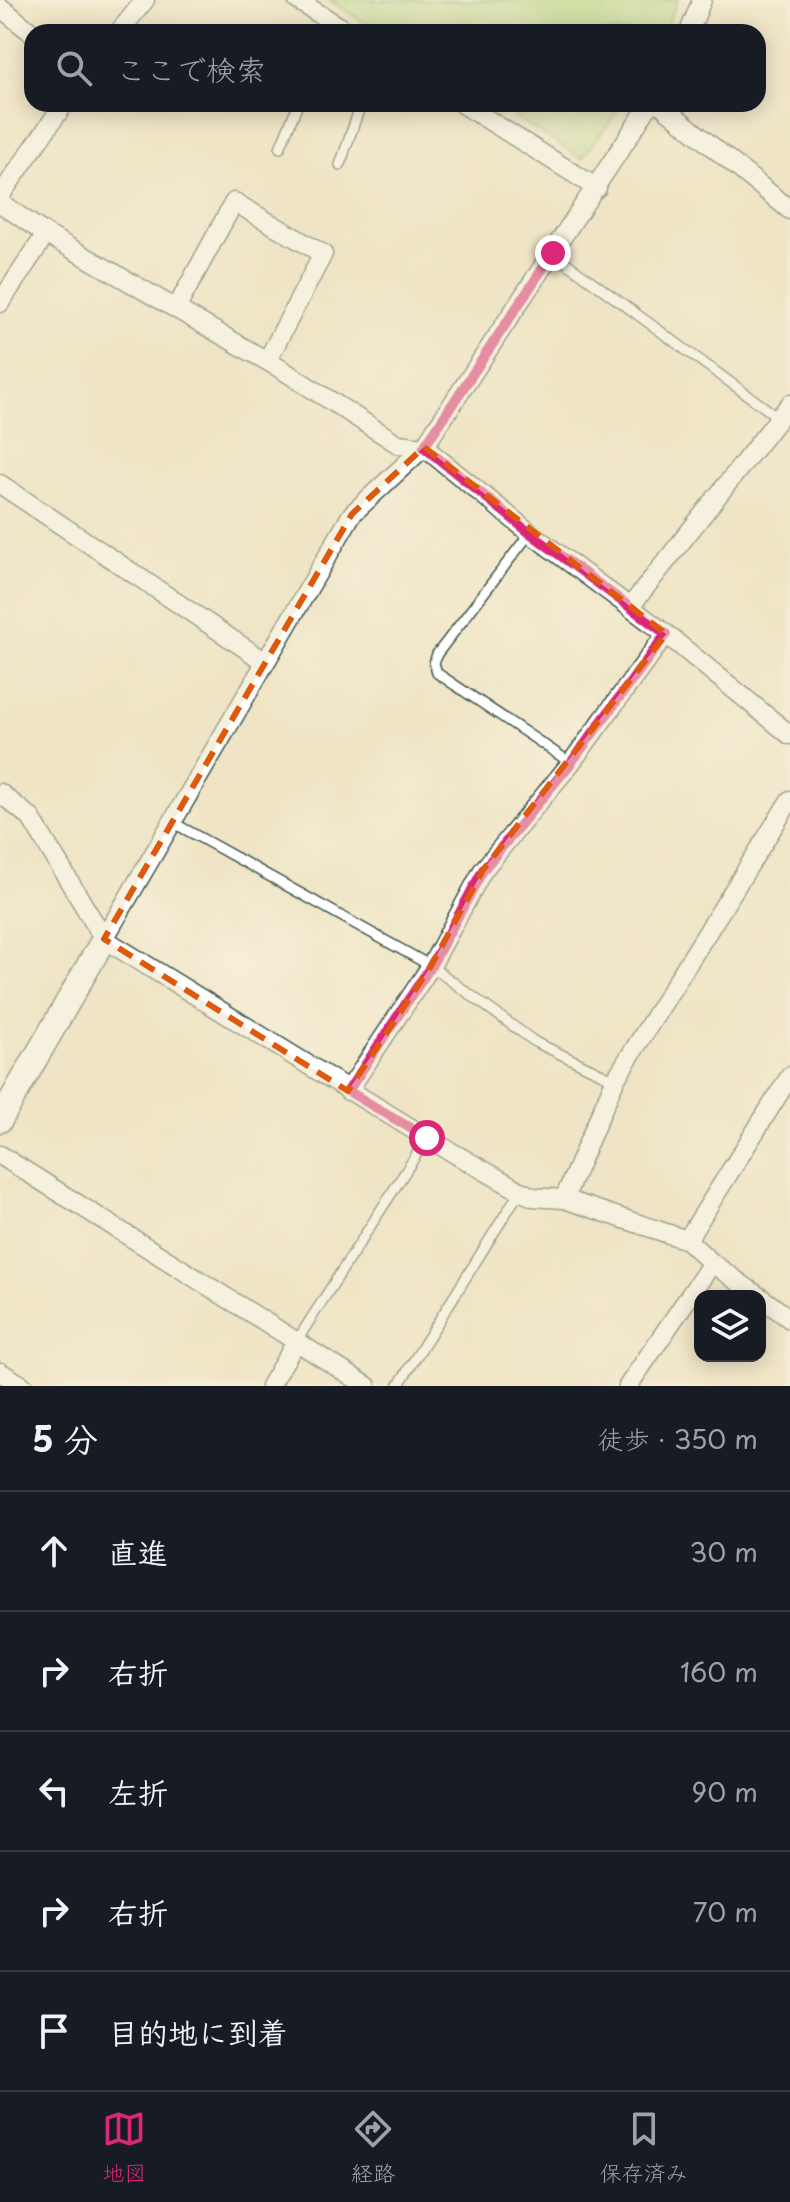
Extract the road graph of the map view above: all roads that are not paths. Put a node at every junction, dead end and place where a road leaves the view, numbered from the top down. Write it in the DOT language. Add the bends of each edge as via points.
graph roads {
  1 [pos="145,0"];
  2 [pos="297,0"];
  3 [pos="702,0"];
  4 [pos="0,7"];
  5 [pos="126,24"];
  6 [pos="330,24"];
  7 [pos="692,24"];
  8 [pos="24,26"];
  9 [pos="58,112"];
  10 [pos="295,112"];
  11 [pos="358,112"];
  12 [pos="476,112"];
  13 [pos="645,112"];
  14 [pos="670,112"];
  15 [pos="280,148"];
  16 [pos="340,165"];
  17 [pos="597,188"];
  18 [pos="0,196"];
  19 [pos="0,203"];
  20 [pos="790,210"];
  21 [pos="46,234"];
  22 [pos="553,253"];
  23 [pos="0,303"];
  24 [pos="176,309"];
  25 [pos="267,361"];
  26 [pos="785,411"];
  27 [pos="424,447"];
  28 [pos="0,484"];
  29 [pos="530,533"];
  30 [pos="630,607"];
  31 [pos="666,634"];
  32 [pos="264,661"];
  33 [pos="790,735"];
  34 [pos="571,763"];
  35 [pos="0,793"];
  36 [pos="790,800"];
  37 [pos="172,822"];
  38 [pos="104,939"];
  39 [pos="431,966"];
  40 [pos="790,1076"];
  41 [pos="615,1080"];
  42 [pos="348,1091"];
  43 [pos="0,1120"];
  44 [pos="427,1138"];
  45 [pos="0,1155"];
  46 [pos="520,1191"];
  47 [pos="564,1199"];
  48 [pos="687,1240"];
  49 [pos="712,1263"];
  50 [pos="749,1290"];
  51 [pos="766,1302"];
  52 [pos="790,1319"];
  53 [pos="296,1342"];
  54 [pos="0,1372"];
  55 [pos="23,1386"];
  56 [pos="270,1386"];
  57 [pos="367,1386"];
  58 [pos="398,1386"];
  59 [pos="628,1386"];
  1 -- 5 [label="street"];
  2 -- 6 [label="street"];
  3 -- 7 [label="street"];
  4 -- 8 [label="street"];
  9 -- 18 [label="street"];
  10 -- 15 [label="lane"];
  11 -- 16 [label="lane"];
  12 -- 17 [label="street"];
  13 -- 17 [label="street"];
  14 -- 20 [label="street"];
  17 -- 22 [label="street"];
  19 -- 21 [label="street"];
  21 -- 23 [label="street"];
  21 -- 24 [label="street"];
  22 -- 26 [label="lane"];
  22 -- 27 [label="street"];
  24 -- 25 [label="street"];
  24 -- 25 [label="street" via="234,202 323,254"];
  25 -- 27 [label="street" via="398,444"];
  26 -- 30 [label="street"];
  27 -- 29 [label="street"];
  27 -- 32 [label="street" via="352,514"];
  28 -- 32 [label="street"];
  29 -- 30 [label="street"];
  29 -- 34 [label="lane" via="434,663 437,673"];
  30 -- 31 [label="street"];
  31 -- 33 [label="street"];
  31 -- 34 [label="street"];
  32 -- 37 [label="street"];
  34 -- 39 [label="street" via="483,870"];
  35 -- 38 [label="street" via="31,818"];
  36 -- 41 [label="street"];
  37 -- 38 [label="street"];
  37 -- 39 [label="lane"];
  38 -- 42 [label="street"];
  38 -- 43 [label="street"];
  39 -- 41 [label="lane" via="535,1042"];
  39 -- 42 [label="street"];
  40 -- 48 [label="street"];
  41 -- 47 [label="street"];
  42 -- 44 [label="street"];
  44 -- 46 [label="street"];
  44 -- 53 [label="lane"];
  45 -- 53 [label="street"];
  46 -- 47 [label="street"];
  46 -- 58 [label="lane"];
  47 -- 48 [label="street"];
  48 -- 49 [label="street"];
  49 -- 50 [label="street"];
  49 -- 59 [label="street"];
  51 -- 52 [label="street"];
  53 -- 56 [label="street"];
  53 -- 57 [label="street"];
  54 -- 55 [label="street"];
}
